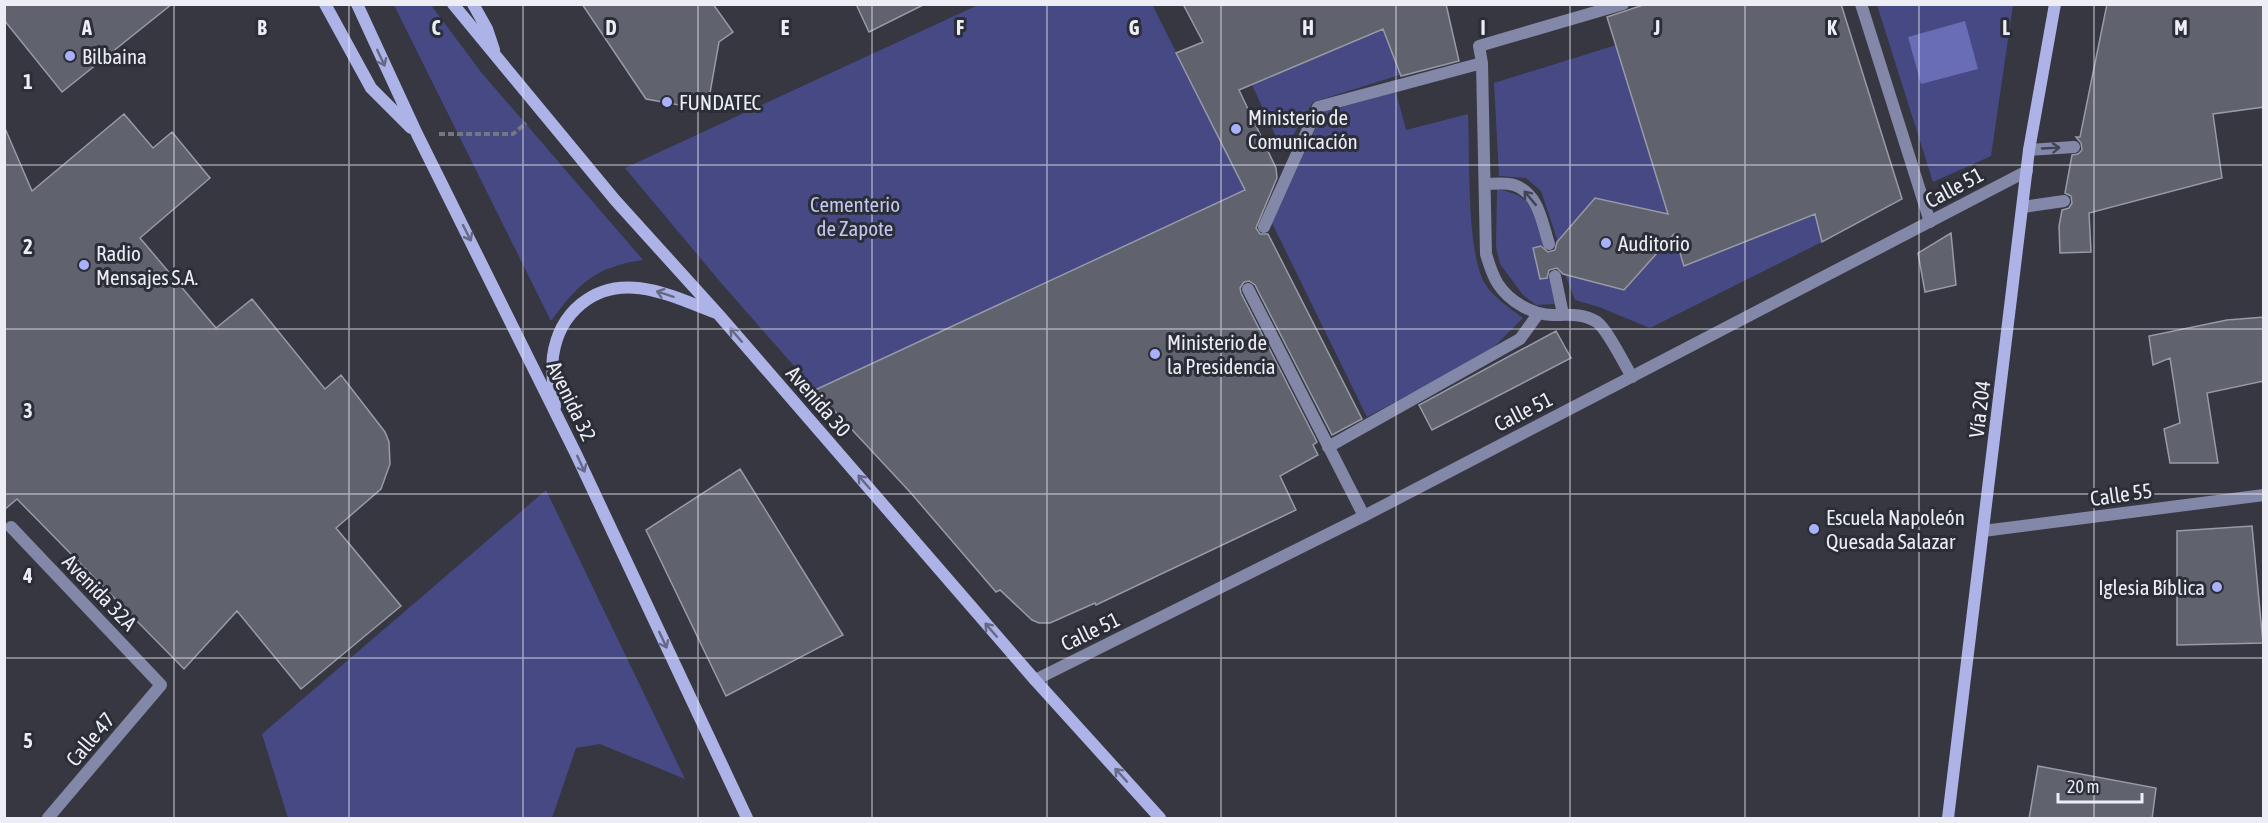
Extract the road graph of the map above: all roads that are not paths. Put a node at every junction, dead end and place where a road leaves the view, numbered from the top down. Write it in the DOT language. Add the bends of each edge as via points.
graph roads {
  1 [pos="325,4"];
  2 [pos="357,4"];
  3 [pos="453,4"];
  4 [pos="473,4"];
  5 [pos="1623,4"];
  6 [pos="1861,4"];
  7 [pos="2055,4"];
  8 [pos="497,57"];
  9 [pos="1482,63"];
  10 [pos="417,134"];
  11 [pos="2074,147"];
  12 [pos="2029,150"];
  13 [pos="2026,171"];
  14 [pos="1485,184"];
  15 [pos="2064,201"];
  16 [pos="2023,207"];
  17 [pos="1930,222"];
  18 [pos="1264,227"];
  19 [pos="1549,244"];
  20 [pos="1555,276"];
  21 [pos="1248,289"];
  22 [pos="1538,314"];
  23 [pos="1563,314"];
  24 [pos="719,315"];
  25 [pos="1632,377"];
  26 [pos="555,411"];
  27 [pos="1328,447"];
  28 [pos="2264,495"];
  29 [pos="1364,516"];
  30 [pos="10,527"];
  31 [pos="1983,531"];
  32 [pos="1035,680"];
  33 [pos="161,685"];
  34 [pos="48,819"];
  35 [pos="747,819"];
  36 [pos="1161,819"];
  37 [pos="1948,819"];
  1 -- 10 [label="main road" via="371,88"];
  2 -- 10 [label="main road, Avenida 32, one-way"];
  3 -- 8 [label="main road, Avenida 30"];
  4 -- 8 [label="main road"];
  5 -- 9 [label="street" via="1479,46"];
  6 -- 17 [label="street"];
  7 -- 12 [label="main road, Vía 204"];
  8 -- 24 [label="main road, Avenida 30" via="615,200"];
  9 -- 14 [label="street"];
  9 -- 18 [label="street" via="1318,107"];
  10 -- 26 [label="main road, Avenida 32, one-way"];
  12 -- 11 [label="street, one-way"];
  12 -- 13 [label="main road, Vía 204"];
  13 -- 16 [label="main road, Vía 204"];
  13 -- 17 [label="street, Calle 51"];
  19 -- 14 [label="street, one-way" via="1535,202 1528,193 1512,184"];
  14 -- 22 [label="street" via="1486,254 1492,272 1506,294"];
  15 -- 16 [label="street"];
  16 -- 31 [label="main road, Vía 204"];
  17 -- 25 [label="street, Calle 51"];
  20 -- 23 [label="street"];
  21 -- 27 [label="street"];
  22 -- 23 [label="street"];
  22 -- 27 [label="street" via="1520,339"];
  23 -- 25 [label="street" via="1586,316 1600,324"];
  24 -- 26 [label="main road, one-way" via="637,287 604,290 588,298 562,324 556,342"];
  32 -- 24 [label="main road, Avenida 30, one-way"];
  25 -- 29 [label="street, Calle 51"];
  26 -- 35 [label="main road, Avenida 32, one-way"];
  27 -- 29 [label="street"];
  28 -- 31 [label="street, Calle 55"];
  29 -- 32 [label="street, Calle 51"];
  30 -- 33 [label="street, Avenida 32A"];
  31 -- 37 [label="main road, Vía 204"];
  36 -- 32 [label="main road, Avenida 30, one-way"];
  33 -- 34 [label="street, Calle 47"];
}
